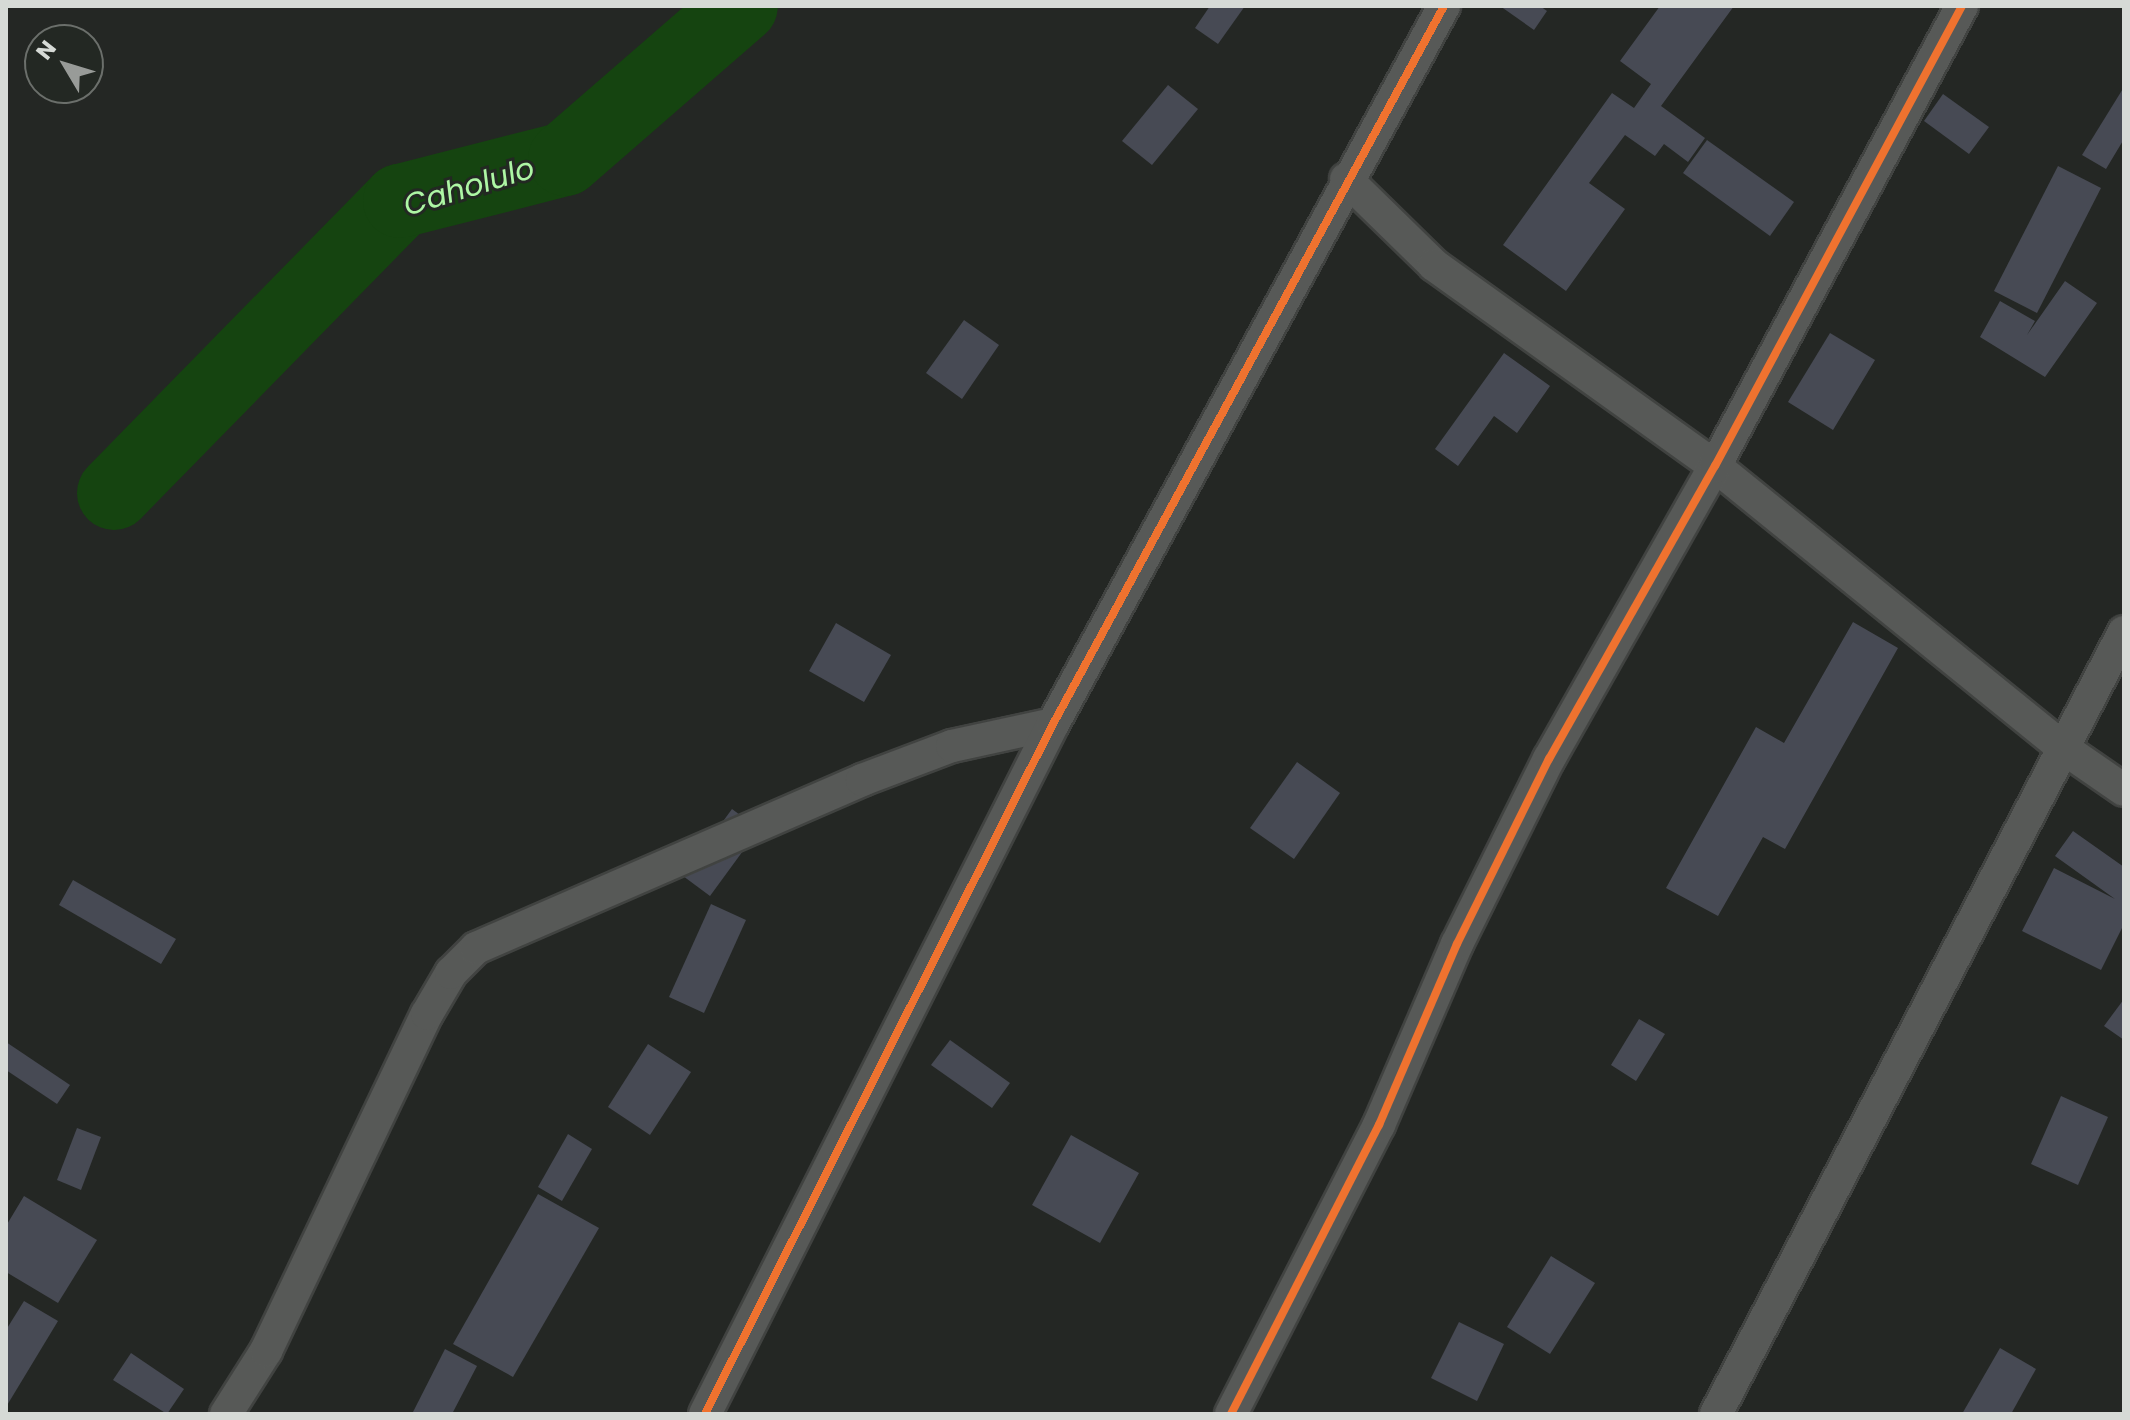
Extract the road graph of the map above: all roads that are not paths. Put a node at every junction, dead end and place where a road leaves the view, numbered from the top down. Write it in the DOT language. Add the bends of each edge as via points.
graph roads {
  1 [pos="1444,6"];
  2 [pos="1962,6"];
  3 [pos="1346,179"];
  4 [pos="1715,466"];
  5 [pos="2124,632"];
  6 [pos="1053,724"];
  7 [pos="2066,750"];
  8 [pos="2124,790"];
  9 [pos="226,1414"];
  10 [pos="705,1414"];
  11 [pos="1231,1414"];
  12 [pos="1716,1414"];
  1 -- 3 [label="street"];
  2 -- 4 [label="street"];
  3 -- 4 [label="street" via="1434,265"];
  3 -- 6 [label="street"];
  4 -- 7 [label="street"];
  4 -- 11 [label="street" via="1549,759 1457,944 1379,1125"];
  5 -- 7 [label="street"];
  6 -- 9 [label="street" via="952,746 862,780 476,948 451,973 427,1014 266,1351"];
  6 -- 10 [label="street"];
  7 -- 8 [label="street"];
  7 -- 12 [label="street"];
}
